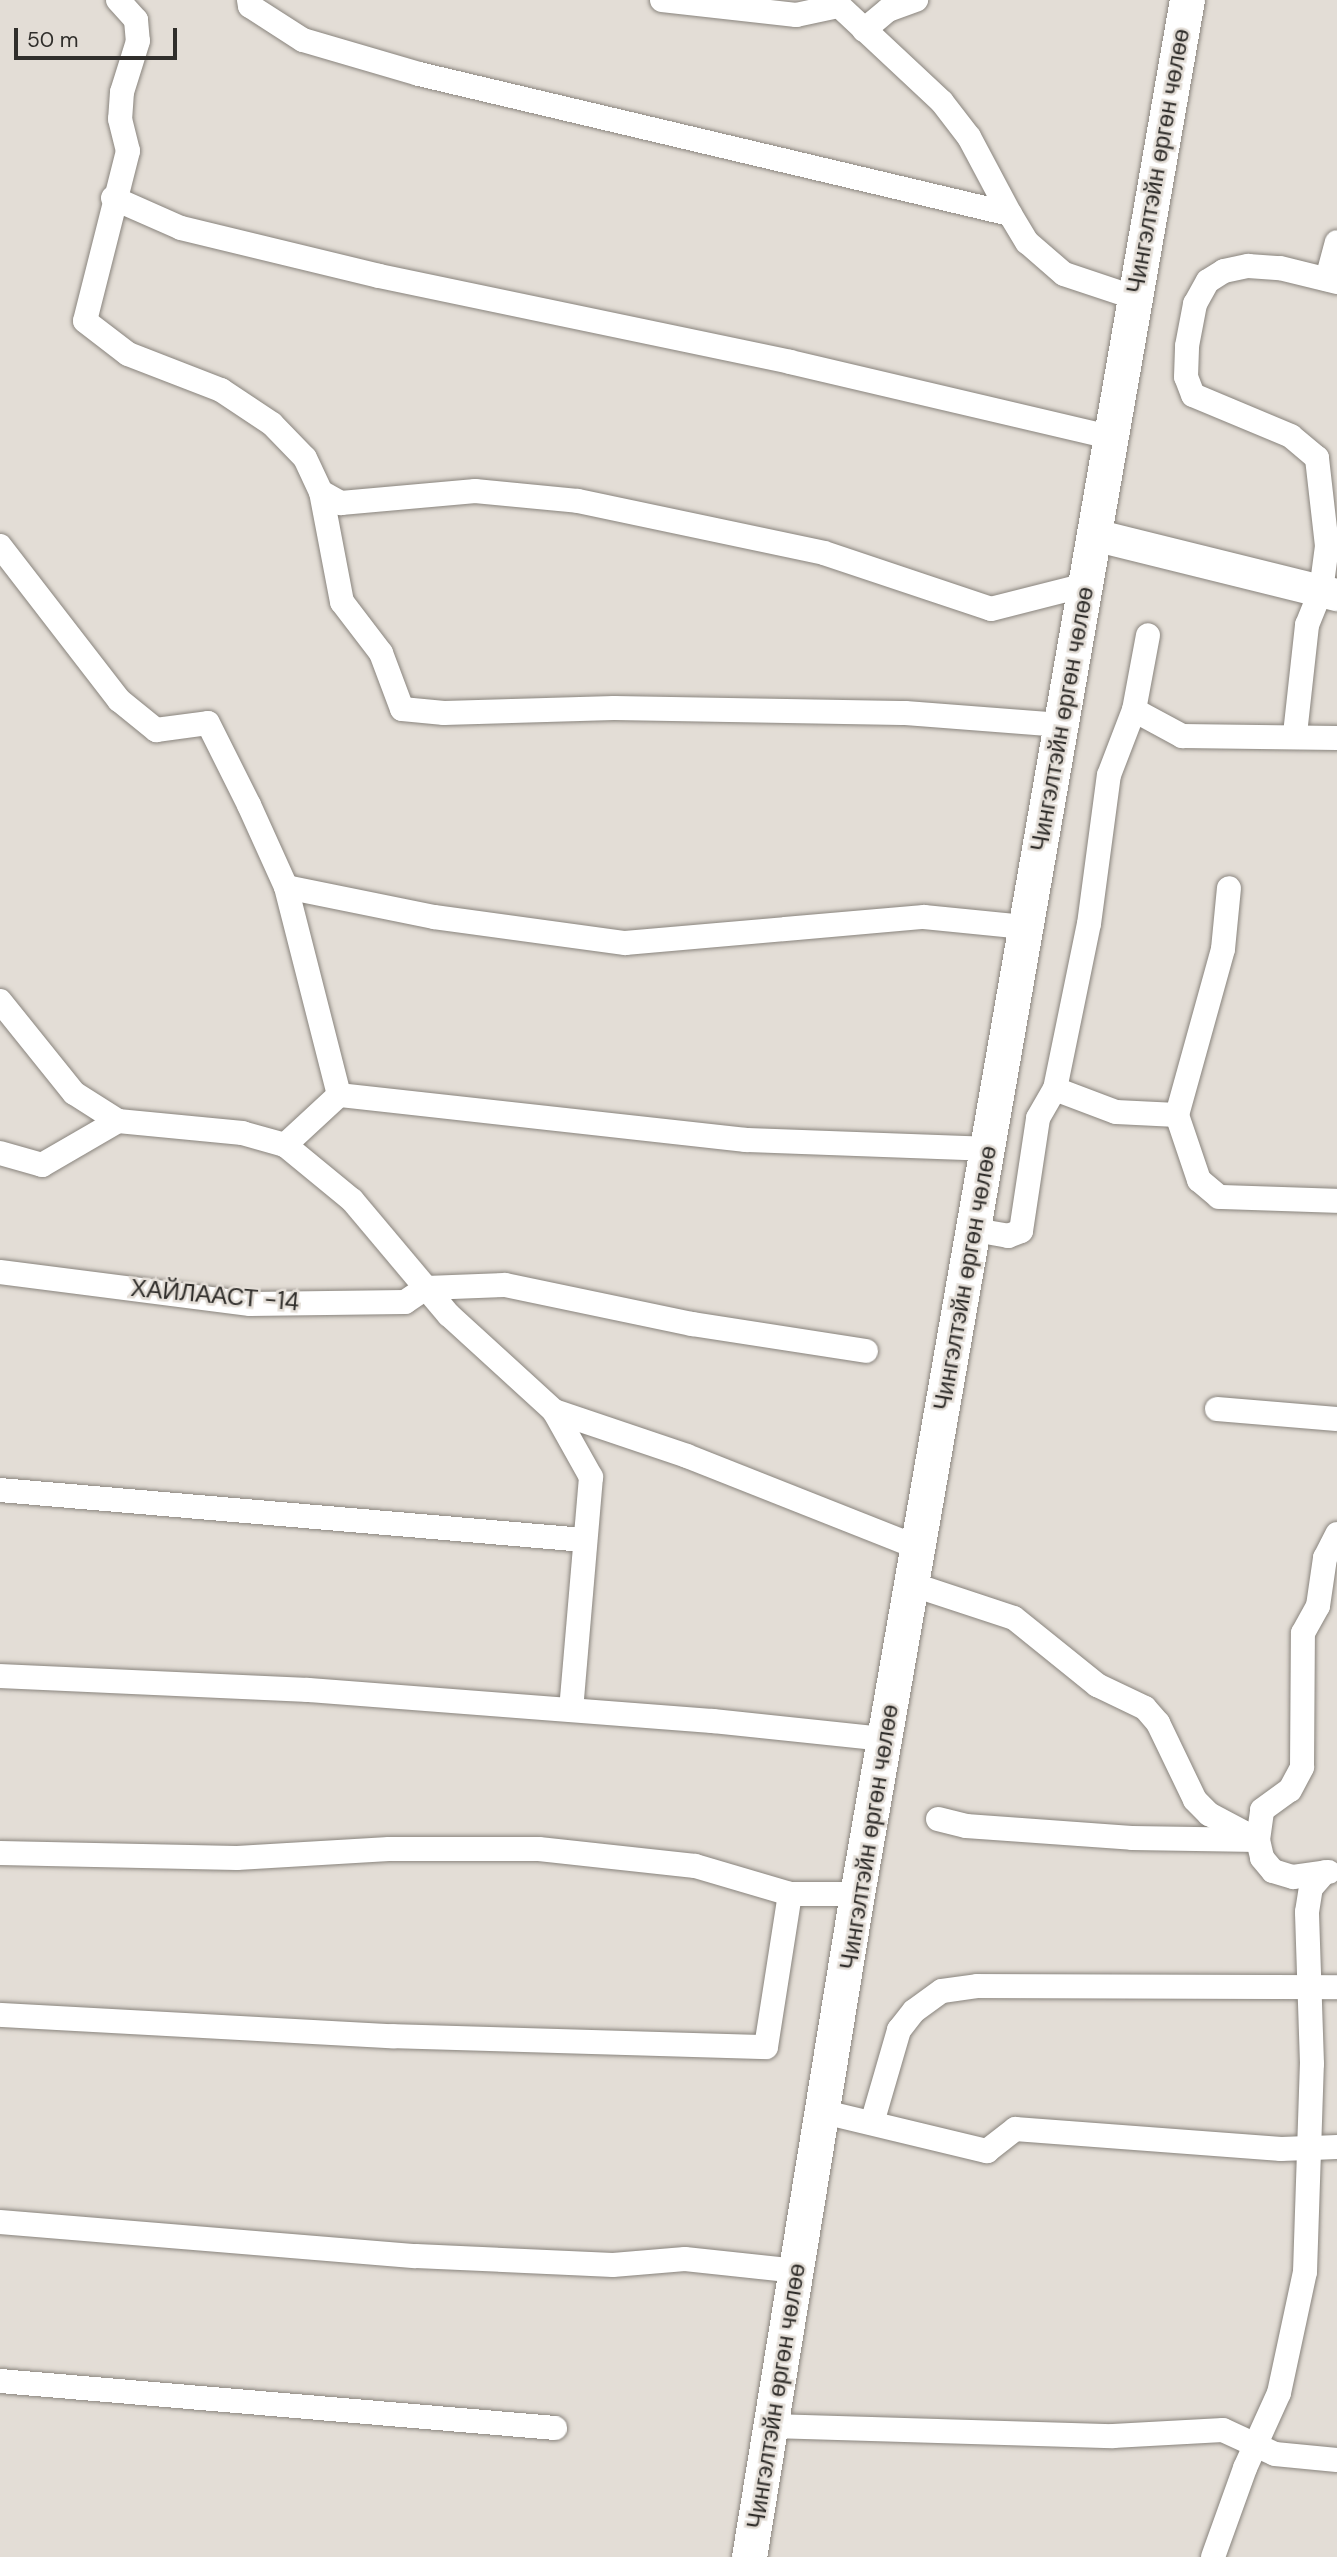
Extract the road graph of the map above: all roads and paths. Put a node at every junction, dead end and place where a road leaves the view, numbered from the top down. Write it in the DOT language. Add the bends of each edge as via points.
graph roads {
  1 [pos="118,0"];
  2 [pos="248,0"];
  3 [pos="662,0"];
  4 [pos="916,0"];
  5 [pos="1187,0"];
  6 [pos="836,3"];
  7 [pos="864,30"];
  8 [pos="113,198"];
  9 [pos="1010,214"];
  10 [pos="1337,242"];
  11 [pos="1332,281"];
  12 [pos="1133,297"];
  13 [pos="1111,437"];
  14 [pos="321,492"];
  15 [pos="1094,535"];
  16 [pos="0,546"];
  17 [pos="1086,584"];
  18 [pos="1329,593"];
  19 [pos="1148,635"];
  20 [pos="1134,710"];
  21 [pos="1061,725"];
  22 [pos="1295,734"];
  23 [pos="1337,738"];
  24 [pos="286,887"];
  25 [pos="1229,888"];
  26 [pos="1026,927"];
  27 [pos="0,1001"];
  28 [pos="1055,1089"];
  29 [pos="339,1094"];
  30 [pos="1177,1115"];
  31 [pos="118,1121"];
  32 [pos="285,1145"];
  33 [pos="987,1149"];
  34 [pos="0,1153"];
  35 [pos="1337,1201"];
  36 [pos="975,1230"];
  37 [pos="0,1272"];
  38 [pos="426,1288"];
  39 [pos="866,1351"];
  40 [pos="1217,1409"];
  41 [pos="554,1411"];
  42 [pos="1337,1419"];
  43 [pos="0,1490"];
  44 [pos="1337,1534"];
  45 [pos="584,1540"];
  46 [pos="917,1547"];
  47 [pos="911,1584"];
  48 [pos="0,1676"];
  49 [pos="570,1709"];
  50 [pos="885,1739"];
  51 [pos="938,1819"];
  52 [pos="1258,1840"];
  53 [pos="0,1853"];
  54 [pos="1331,1872"];
  55 [pos="790,1894"];
  56 [pos="857,1894"];
  57 [pos="1337,1987"];
  58 [pos="1310,1988"];
  59 [pos="0,2015"];
  60 [pos="824,2112"];
  61 [pos="872,2123"];
  62 [pos="1310,2147"];
  63 [pos="1337,2147"];
  64 [pos="0,2222"];
  65 [pos="797,2270"];
  66 [pos="0,2381"];
  67 [pos="771,2426"];
  68 [pos="555,2428"];
  69 [pos="1259,2444"];
  70 [pos="1337,2460"];
  71 [pos="749,2557"];
  72 [pos="1213,2557"];
  1 -- 8 [label="street" via="136,20 138,41 122,92 120,119 128,151"];
  2 -- 9 [label="street" via="250,6 303,40 419,75"];
  3 -- 6 [label="street" via="796,15"];
  4 -- 7 [label="street" via="888,10"];
  5 -- 12 [label="main road, Чингэлтэйн өргөн чөлөө"];
  6 -- 7 [label="street"];
  7 -- 9 [label="street" via="942,103 969,137"];
  8 -- 13 [label="street" via="181,228 365,273 790,362"];
  8 -- 14 [label="street" via="85,321 128,354 221,390 272,424 305,458"];
  9 -- 12 [label="street" via="1027,242 1064,274"];
  10 -- 11 [label="street"];
  11 -- 18 [label="street" via="1248,266 1224,271 1208,281 1195,304 1186,377 1194,396 1291,436 1317,458"];
  12 -- 13 [label="main road, Чингэлтэйн өргөн чөлөө"];
  13 -- 15 [label="main road, Чингэлтэйн өргөн чөлөө"];
  14 -- 17 [label="street" via="341,503 475,491 578,501 824,553 991,609"];
  14 -- 21 [label="street" via="342,602 381,653 402,709 444,713 614,708 905,713"];
  15 -- 17 [label="main road, Чингэлтэйн өргөн чөлөө"];
  15 -- 18 [label="street"];
  16 -- 24 [label="street" via="119,700 156,730 208,723"];
  17 -- 21 [label="main road, Чингэлтэйн өргөн чөлөө"];
  18 -- 22 [label="street" via="1307,625"];
  19 -- 20 [label="street"];
  20 -- 22 [label="street" via="1182,736"];
  20 -- 28 [label="street" via="1109,775 1089,924"];
  21 -- 26 [label="main road, Чингэлтэйн өргөн чөлөө"];
  22 -- 23 [label="street"];
  24 -- 26 [label="street" via="434,918 625,943 924,918"];
  24 -- 29 [label="street"];
  25 -- 30 [label="street" via="1223,949"];
  26 -- 33 [label="main road, Чингэлтэйн өргөн чөлөө"];
  27 -- 31 [label="street" via="74,1093"];
  28 -- 30 [label="street" via="1116,1112"];
  28 -- 36 [label="street" via="1038,1118 1021,1231 1008,1236"];
  29 -- 32 [label="street"];
  29 -- 33 [label="street" via="746,1140"];
  30 -- 35 [label="street" via="1199,1180 1219,1197"];
  31 -- 32 [label="street" via="242,1133"];
  31 -- 34 [label="street" via="42,1166"];
  32 -- 38 [label="street" via="352,1200"];
  33 -- 36 [label="main road, Чингэлтэйн өргөн чөлөө"];
  36 -- 46 [label="main road, Чингэлтэйн өргөн чөлөө"];
  37 -- 38 [label="street, ХАЙЛААСТ -14" via="250,1304 405,1302"];
  38 -- 39 [label="street" via="505,1285 692,1324"];
  38 -- 41 [label="street" via="449,1315"];
  40 -- 42 [label="street"];
  41 -- 45 [label="street" via="591,1477"];
  41 -- 46 [label="street" via="687,1456"];
  43 -- 45 [label="street"];
  44 -- 52 [label="street" via="1325,1558 1318,1606 1303,1633 1302,1767 1290,1790 1262,1810"];
  45 -- 49 [label="street"];
  46 -- 47 [label="main road, Чингэлтэйн өргөн чөлөө"];
  47 -- 50 [label="main road, Чингэлтэйн өргөн чөлөө"];
  47 -- 52 [label="street" via="1014,1618 1097,1685 1145,1708 1158,1723 1202,1808"];
  48 -- 49 [label="street" via="308,1690"];
  49 -- 50 [label="street"];
  50 -- 56 [label="main road, Чингэлтэйн өргөн чөлөө"];
  51 -- 52 [label="street" via="966,1826 1132,1838"];
  52 -- 54 [label="street" via="1262,1858 1273,1871 1293,1877"];
  53 -- 55 [label="street" via="236,1858 389,1849 539,1849 695,1866"];
  54 -- 58 [label="street" via="1311,1888 1307,1912"];
  55 -- 56 [label="street"];
  55 -- 59 [label="street" via="766,2047 392,2036"];
  56 -- 60 [label="main road, Чингэлтэйн өргөн чөлөө"];
  57 -- 58 [label="street"];
  58 -- 61 [label="street" via="977,1986 942,1991 914,2011 899,2030"];
  58 -- 62 [label="street"];
  60 -- 61 [label="street"];
  60 -- 65 [label="main road, Чингэлтэйн өргөн чөлөө"];
  61 -- 62 [label="street" via="987,2151 1015,2129 1185,2144"];
  62 -- 63 [label="street"];
  62 -- 69 [label="street" via="1305,2272 1279,2393"];
  64 -- 65 [label="street" via="416,2256 612,2265 685,2259"];
  65 -- 67 [label="main road, Чингэлтэйн өргөн чөлөө"];
  66 -- 68 [label="street"];
  67 -- 69 [label="street" via="1113,2435 1223,2430"];
  67 -- 71 [label="main road, Чингэлтэйн өргөн чөлөө"];
  69 -- 70 [label="street" via="1275,2454"];
  69 -- 72 [label="street" via="1245,2468"];
}
